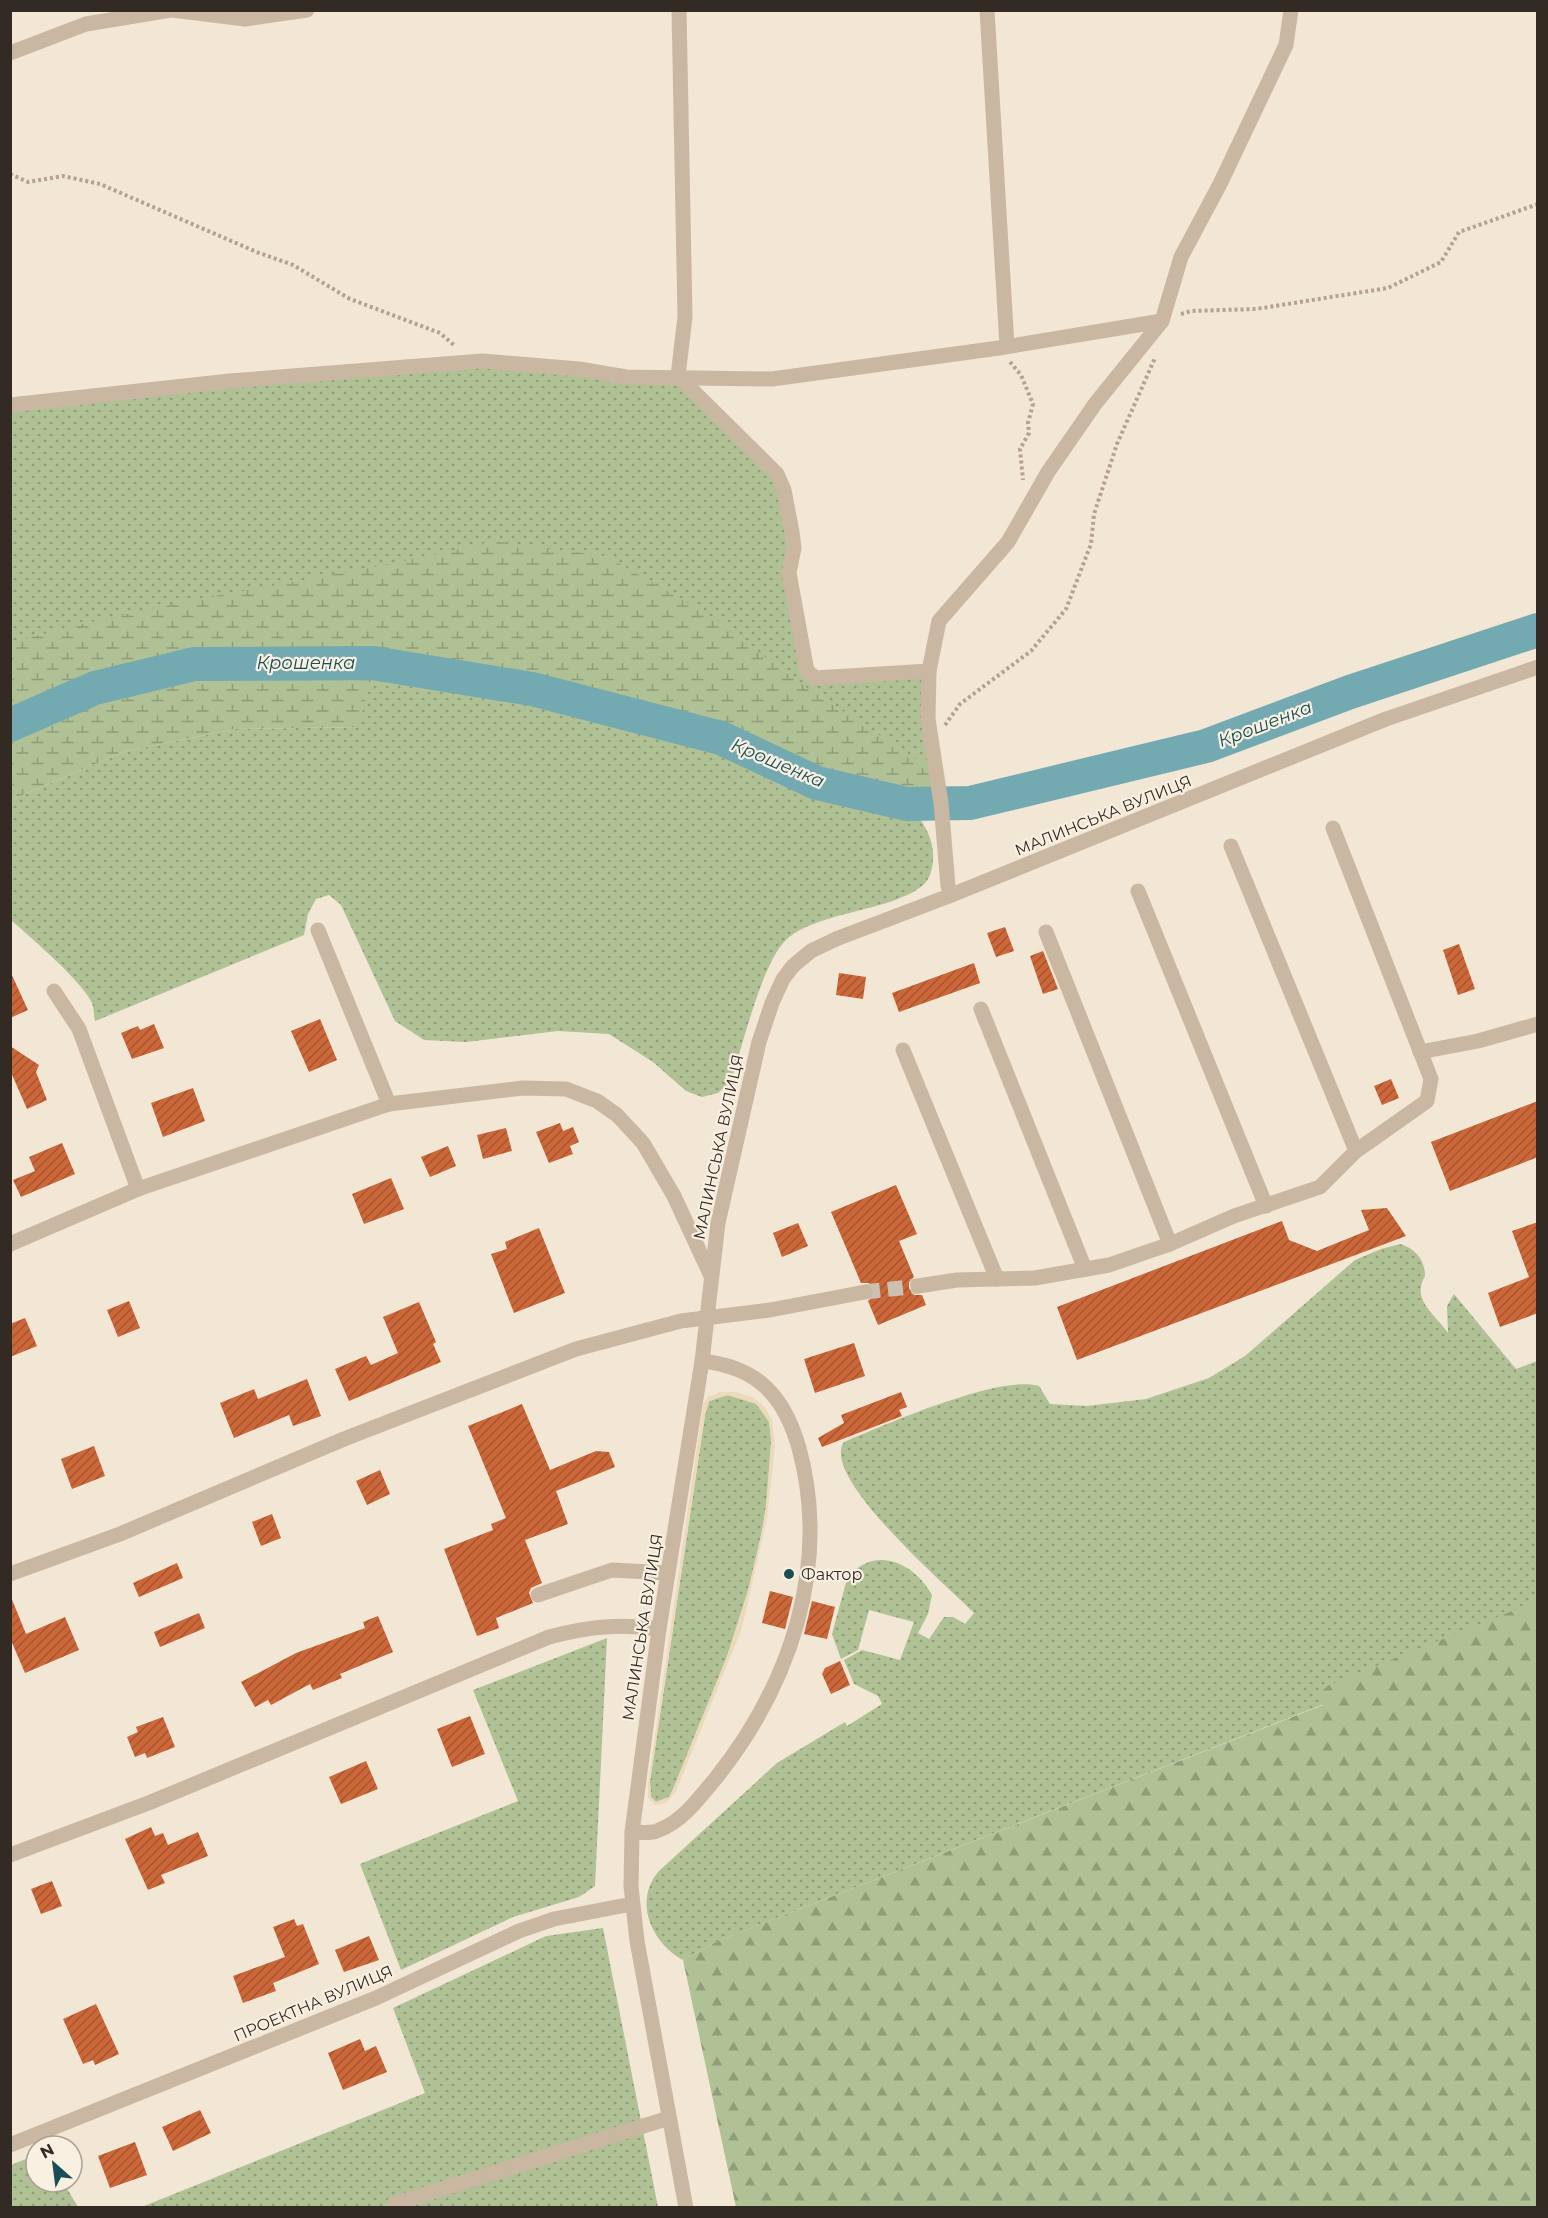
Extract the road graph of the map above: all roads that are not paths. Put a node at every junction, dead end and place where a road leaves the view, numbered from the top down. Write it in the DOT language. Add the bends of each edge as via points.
graph roads {
  1 [pos="172,10"];
  2 [pos="307,10"];
  3 [pos="678,10"];
  4 [pos="987,10"];
  5 [pos="1291,10"];
  6 [pos="10,53"];
  7 [pos="1162,321"];
  8 [pos="1007,346"];
  9 [pos="678,376"];
  10 [pos="10,405"];
  11 [pos="1538,668"];
  12 [pos="929,671"];
  13 [pos="1333,828"];
  14 [pos="1231,846"];
  15 [pos="948,891"];
  16 [pos="1138,891"];
  17 [pos="318,930"];
  18 [pos="1046,932"];
  19 [pos="54,991"];
  20 [pos="981,1009"];
  21 [pos="1538,1024"];
  22 [pos="903,1050"];
  23 [pos="1420,1052"];
  24 [pos="389,1104"];
  25 [pos="1356,1151"];
  26 [pos="138,1188"];
  27 [pos="1266,1206"];
  28 [pos="10,1244"];
  29 [pos="1170,1244"];
  30 [pos="1085,1269"];
  31 [pos="711,1276"];
  32 [pos="998,1279"];
  33 [pos="918,1286"];
  34 [pos="865,1292"];
  35 [pos="707,1318"];
  36 [pos="702,1361"];
  37 [pos="668,1573"];
  38 [pos="10,1574"];
  39 [pos="538,1594"];
  40 [pos="659,1629"];
  41 [pos="632,1832"];
  42 [pos="10,1855"];
  43 [pos="632,1904"];
  44 [pos="669,2118"];
  45 [pos="10,2145"];
  46 [pos="394,2204"];
  47 [pos="686,2208"];
  1 -- 2 [label="street" via="245,19"];
  1 -- 6 [label="street" via="86,24"];
  3 -- 9 [label="street" via="685,317"];
  4 -- 8 [label="street"];
  5 -- 7 [label="street" via="1286,45 1181,257"];
  7 -- 8 [label="street"];
  7 -- 12 [label="street" via="1095,404 1048,472 1008,542 939,621"];
  8 -- 9 [label="street" via="772,379"];
  9 -- 10 [label="street" via="626,377 482,361 230,381"];
  9 -- 12 [label="street" via="777,474 784,490 794,548 789,573 807,671 815,678"];
  11 -- 15 [label="street, МАЛИНСЬКА ВУЛИЦЯ" via="1386,719"];
  12 -- 15 [label="street" via="928,719 941,803"];
  13 -- 23 [label="street"];
  14 -- 25 [label="street"];
  15 -- 31 [label="street, МАЛИНСЬКА ВУЛИЦЯ" via="811,951 783,979 762,1032 741,1110"];
  16 -- 27 [label="street"];
  17 -- 24 [label="street"];
  18 -- 29 [label="street"];
  19 -- 26 [label="street" via="79,1029"];
  20 -- 30 [label="street"];
  21 -- 23 [label="street"];
  22 -- 32 [label="street"];
  23 -- 25 [label="street" via="1431,1079 1427,1101"];
  24 -- 26 [label="street"];
  24 -- 31 [label="street" via="523,1088 566,1089 597,1101 617,1115 643,1143 690,1227"];
  25 -- 27 [label="street" via="1320,1187"];
  26 -- 28 [label="street"];
  27 -- 29 [label="street"];
  29 -- 30 [label="street"];
  30 -- 32 [label="street" via="1035,1278"];
  31 -- 35 [label="street, МАЛИНСЬКА ВУЛИЦЯ"];
  32 -- 33 [label="street"];
  34 -- 35 [label="street"];
  35 -- 36 [label="street, МАЛИНСЬКА ВУЛИЦЯ"];
  35 -- 38 [label="street" via="637,1331 576,1349 344,1439 120,1534"];
  36 -- 37 [label="street, МАЛИНСЬКА ВУЛИЦЯ"];
  36 -- 41 [label="street" via="747,1372 770,1389 794,1430 810,1495 812,1531 807,1581 788,1651 771,1694 741,1746 678,1819 658,1832"];
  37 -- 39 [label="street" via="612,1570"];
  37 -- 40 [label="street, МАЛИНСЬКА ВУЛИЦЯ"];
  40 -- 41 [label="street, МАЛИНСЬКА ВУЛИЦЯ"];
  40 -- 42 [label="street" via="584,1627 549,1637 151,1802"];
  41 -- 43 [label="street, МАЛИНСЬКА ВУЛИЦЯ"];
  43 -- 44 [label="street, МАЛИНСЬКА ВУЛИЦЯ"];
  43 -- 45 [label="street, ПРОЕКТНА ВУЛИЦЯ" via="554,1919 519,1931 376,1998"];
  44 -- 46 [label="street"];
  44 -- 47 [label="street, МАЛИНСЬКА ВУЛИЦЯ"];
}
